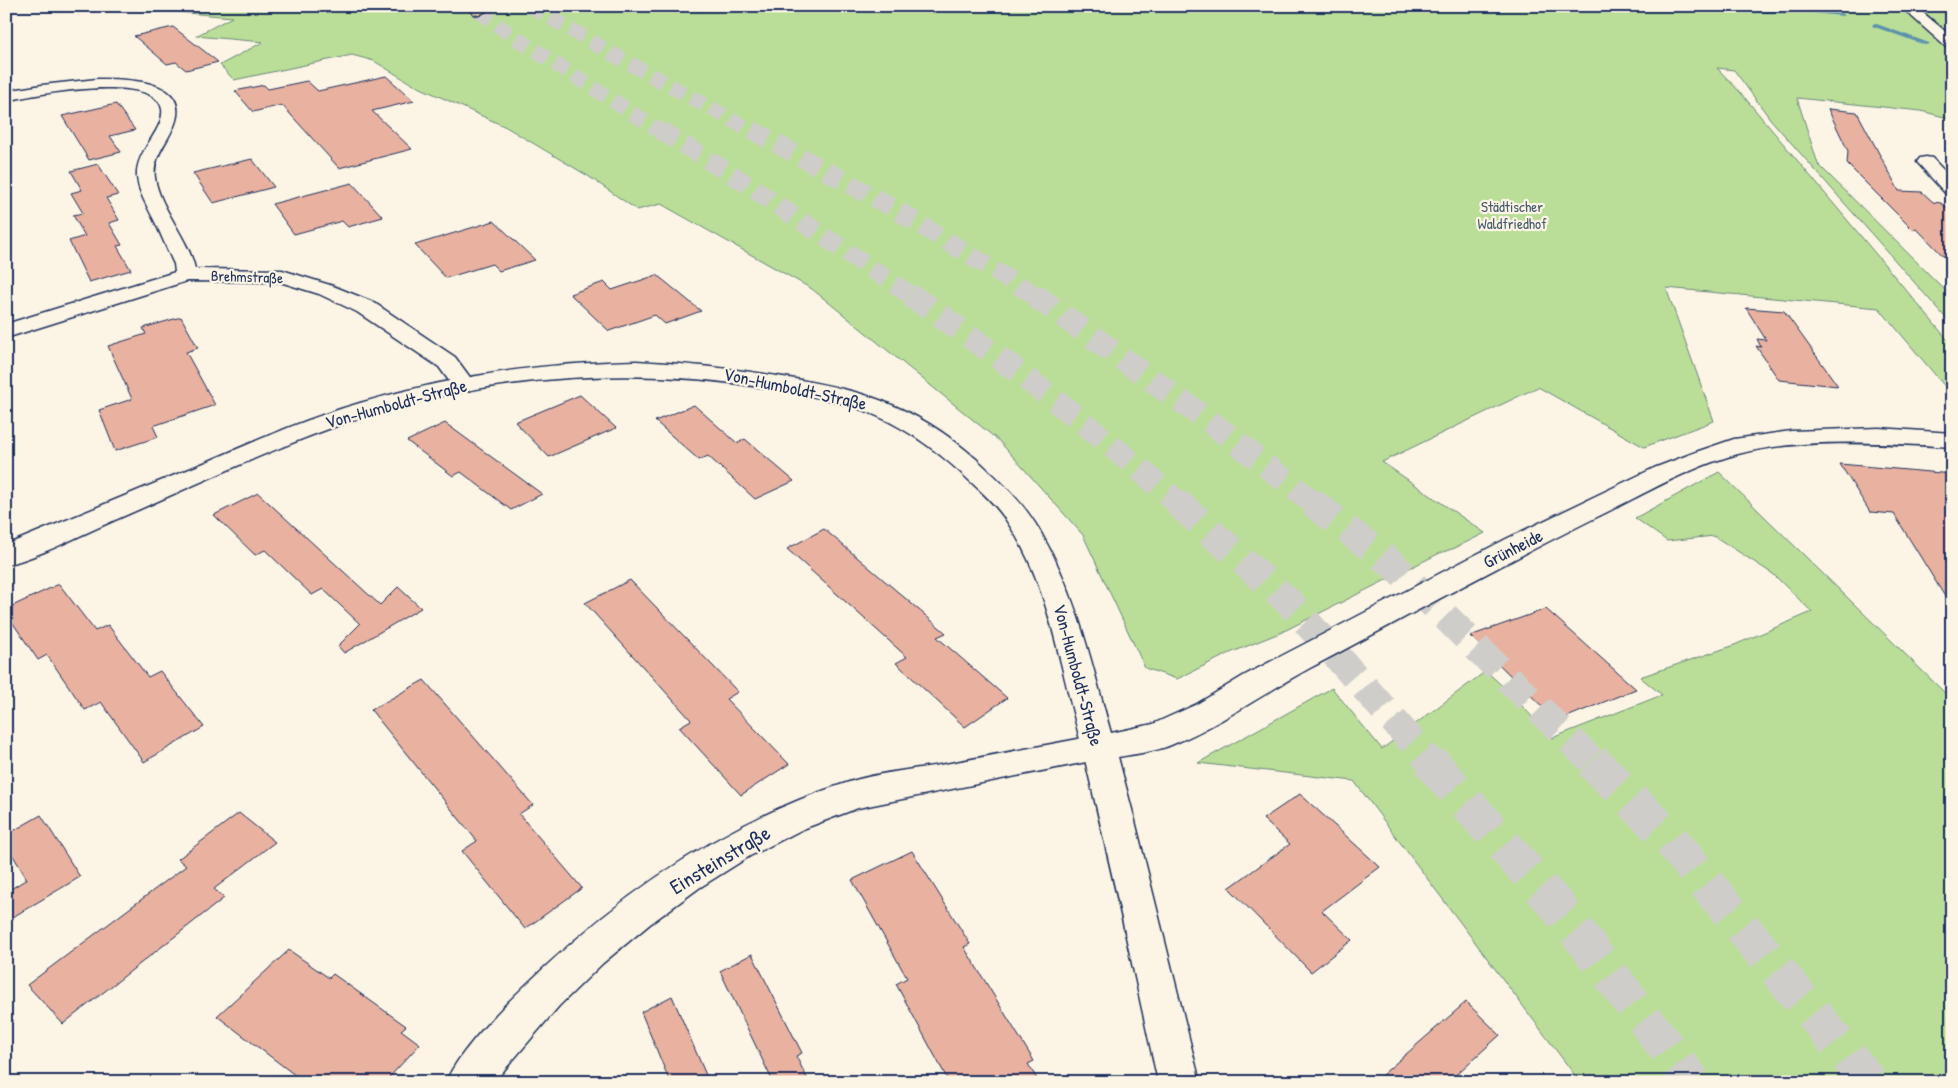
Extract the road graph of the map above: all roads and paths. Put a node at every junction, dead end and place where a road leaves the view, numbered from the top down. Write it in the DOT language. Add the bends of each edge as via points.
graph roads {
  1 [pos="1907,6"];
  2 [pos="1952,45"];
  3 [pos="6,96"];
  4 [pos="1926,162"];
  5 [pos="1952,190"];
  6 [pos="186,275"];
  7 [pos="6,331"];
  8 [pos="463,384"];
  9 [pos="1952,440"];
  10 [pos="6,556"];
  11 [pos="1099,748"];
  12 [pos="467,1082"];
  13 [pos="1179,1082"];
  1 -- 2 [label="street"];
  3 -- 6 [label="street" via="101,83 138,86 161,94 170,108 168,119 148,161 145,175 151,197 184,264"];
  4 -- 5 [label="street"];
  6 -- 7 [label="street, Brehmstraße"];
  6 -- 8 [label="street, Brehmstraße" via="282,276 326,290 365,307 447,362"];
  8 -- 10 [label="street, Von-Humboldt-Straße" via="386,402 307,428"];
  8 -- 11 [label="street, Von-Humboldt-Straße" via="560,370 702,370 829,393 868,404 917,428 971,467 1013,510 1028,535 1061,608"];
  9 -- 11 [label="street, Grünheide" via="1879,435 1791,438 1734,447 1663,474 1516,546 1256,683 1208,713 1159,736"];
  11 -- 12 [label="street, Einsteinstraße" via="847,797 753,836 688,876 620,925 539,998 490,1051"];
  11 -- 13 [label="street, Von-Humboldt-Straße"];
}
